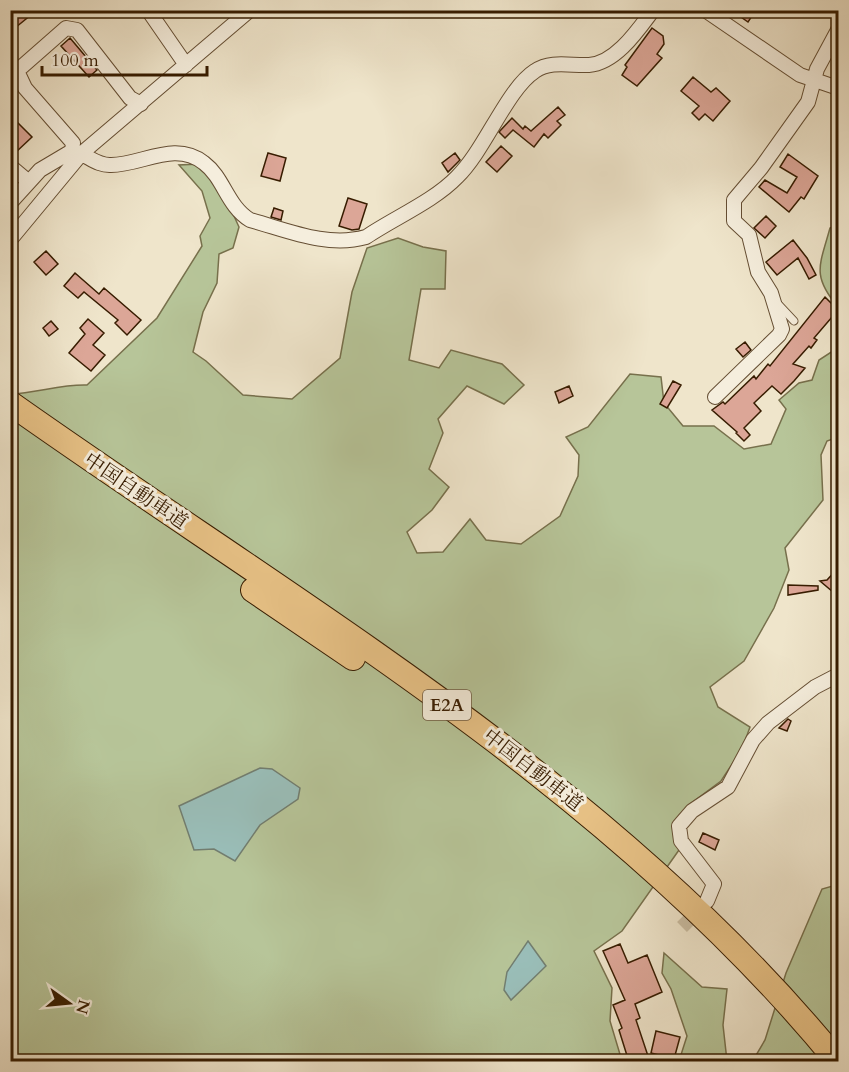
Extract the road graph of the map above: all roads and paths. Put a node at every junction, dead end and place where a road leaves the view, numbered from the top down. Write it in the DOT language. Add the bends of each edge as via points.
graph roads {
  1 [pos="148,10"];
  2 [pos="250,10"];
  3 [pos="653,10"];
  4 [pos="705,10"];
  5 [pos="838,30"];
  6 [pos="186,65"];
  7 [pos="812,81"];
  8 [pos="838,88"];
  9 [pos="141,104"];
  10 [pos="77,152"];
  11 [pos="10,166"];
  12 [pos="29,182"];
  13 [pos="10,203"];
  14 [pos="10,240"];
  15 [pos="771,293"];
  16 [pos="794,321"];
  17 [pos="715,398"];
  18 [pos="10,403"];
  19 [pos="10,422"];
  20 [pos="838,675"];
  21 [pos="707,901"];
  22 [pos="818,1062"];
  23 [pos="838,1062"];
  1 -- 6 [label="street"];
  2 -- 6 [label="street"];
  3 -- 10 [label="street" via="634,34 602,62 554,64 534,71 457,177 366,237 350,242 332,242 250,220 238,213 207,165 191,155 177,152 111,165"];
  4 -- 7 [label="street"];
  5 -- 7 [label="street"];
  6 -- 9 [label="street"];
  7 -- 8 [label="street"];
  7 -- 15 [label="street" via="808,102 734,200 734,221 749,235 758,272"];
  9 -- 10 [label="street"];
  9 -- 10 [label="street" via="130,98 77,30 66,28 17,71 25,88"];
  10 -- 12 [label="street" via="40,170"];
  10 -- 14 [label="street"];
  11 -- 12 [label="street"];
  12 -- 13 [label="street"];
  15 -- 16 [label="lane"];
  15 -- 17 [label="street" via="782,329 779,335"];
  18 -- 23 [label="highway, 中国自動車道 / E2A" via="398,669 570,797 734,944"];
  19 -- 22 [label="highway, 中国自動車道 / E2A" via="385,680 561,811 627,866 722,955"];
  20 -- 21 [label="street" via="815,687 768,723 753,740 728,787 692,811 679,826 681,841 714,884"];
}
